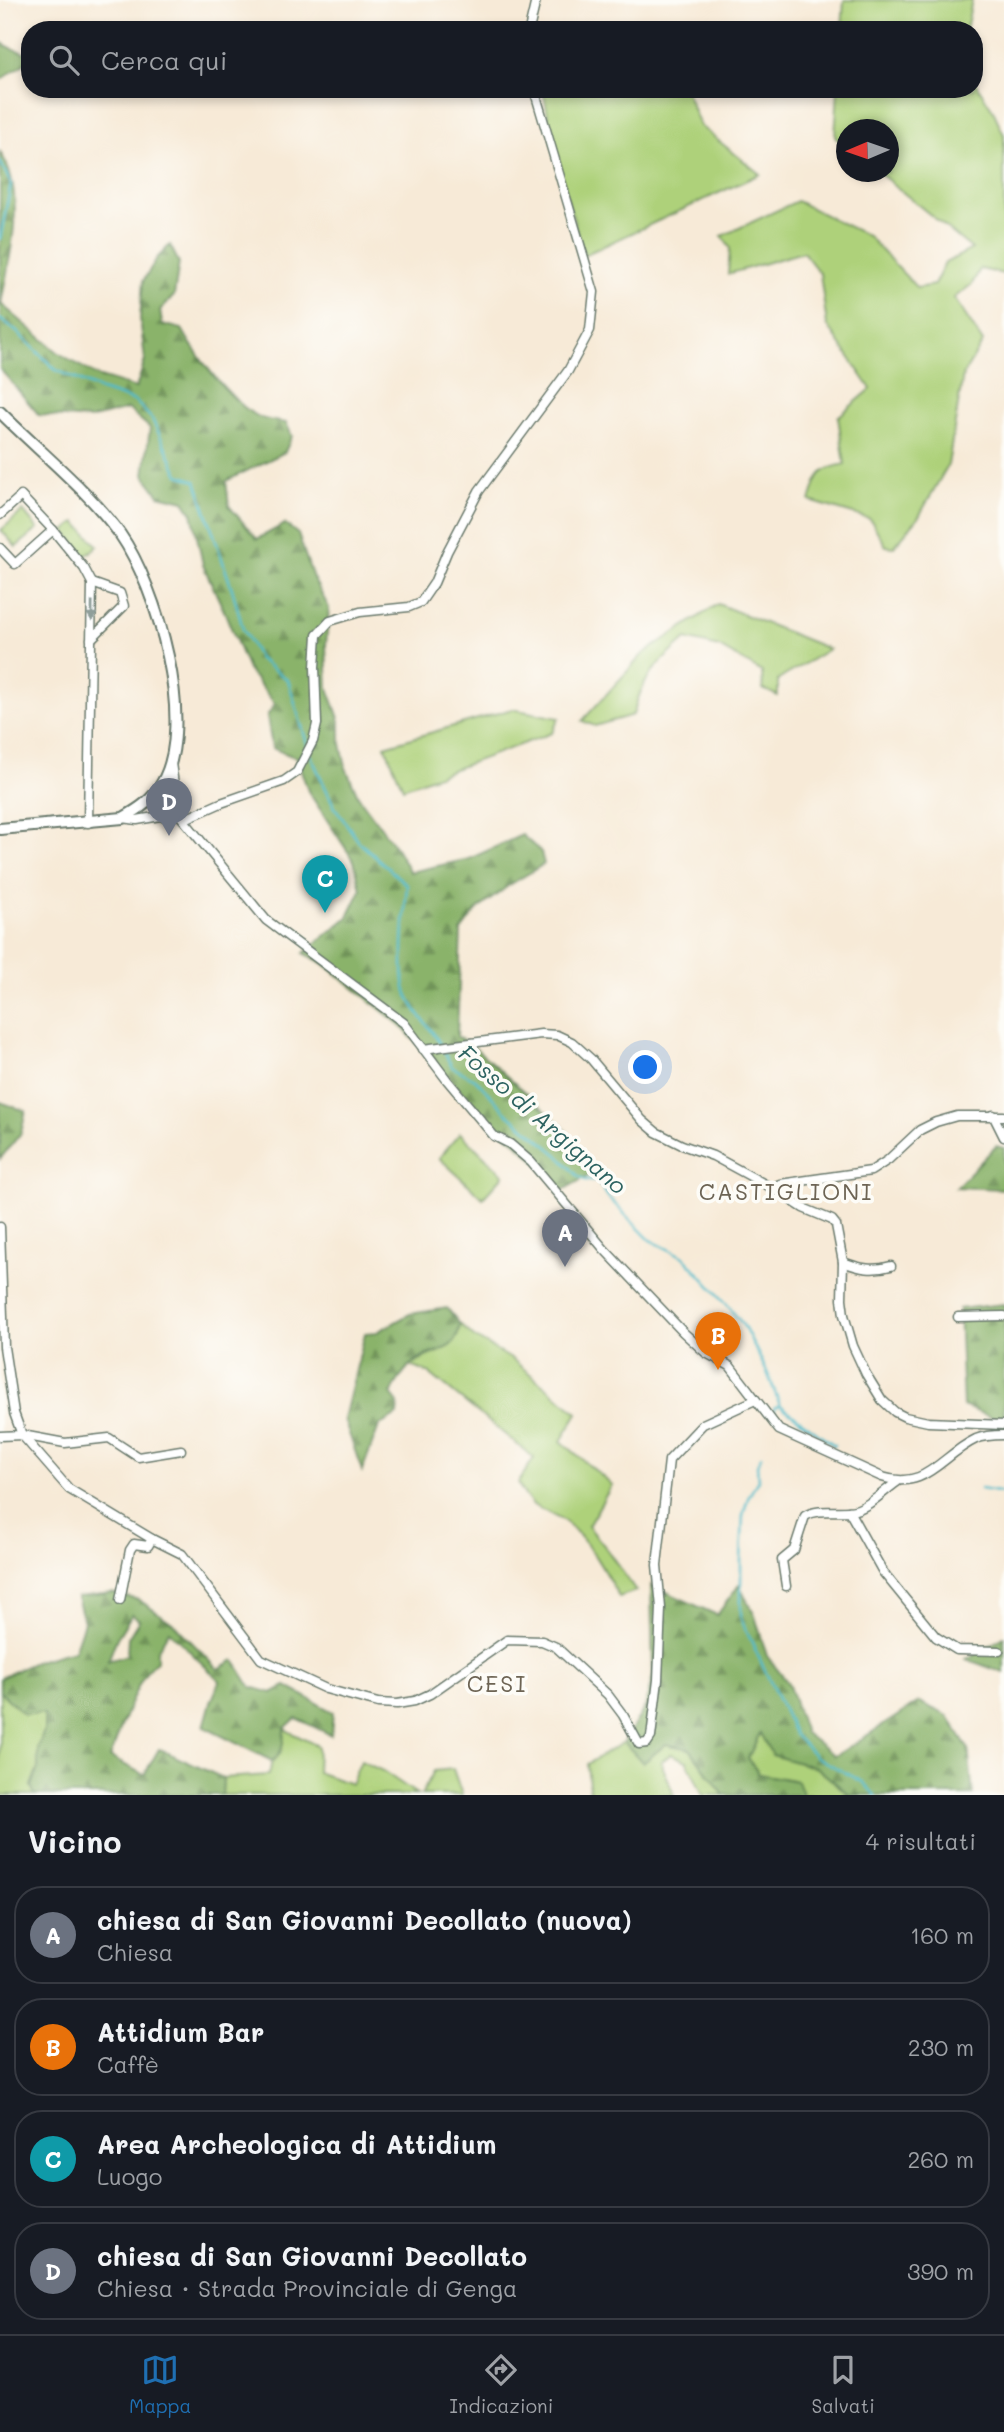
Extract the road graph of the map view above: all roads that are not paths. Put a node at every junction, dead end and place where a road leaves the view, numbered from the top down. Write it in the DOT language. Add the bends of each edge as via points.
graph roads {
  1 [pos="536,0"];
  2 [pos="531,21"];
  3 [pos="537,98"];
  4 [pos="0,412"];
  5 [pos="0,515"];
  6 [pos="53,530"];
  7 [pos="0,548"];
  8 [pos="92,583"];
  9 [pos="91,639"];
  10 [pos="171,763"];
  11 [pos="155,794"];
  12 [pos="177,812"];
  13 [pos="123,818"];
  14 [pos="88,822"];
  15 [pos="0,830"];
  16 [pos="426,1048"];
  17 [pos="993,1115"];
  18 [pos="1004,1116"];
  19 [pos="1004,1138"];
  20 [pos="772,1188"];
  21 [pos="0,1227"];
  22 [pos="843,1262"];
  23 [pos="891,1266"];
  24 [pos="1004,1316"];
  25 [pos="958,1317"];
  26 [pos="755,1400"];
  27 [pos="1004,1425"];
  28 [pos="22,1435"];
  29 [pos="1004,1435"];
  30 [pos="0,1436"];
  31 [pos="181,1450"];
  32 [pos="897,1482"];
  33 [pos="849,1511"];
  34 [pos="152,1539"];
  35 [pos="786,1586"];
  36 [pos="120,1600"];
  37 [pos="999,1651"];
  1 -- 2 [label="street"];
  3 -- 12 [label="street" via="594,292 590,330 568,371 479,491 421,602 330,621 317,635 317,724 297,772 221,803"];
  4 -- 10 [label="main road" via="88,498 119,534 140,569 170,657 174,709"];
  5 -- 6 [label="street" via="22,496"];
  6 -- 7 [label="street" via="15,564"];
  6 -- 8 [label="street"];
  8 -- 9 [label="street, one-way"];
  8 -- 9 [label="street" via="120,593 124,606"];
  9 -- 14 [label="street"];
  10 -- 11 [label="main road"];
  10 -- 12 [label="street"];
  11 -- 12 [label="street" via="158,803"];
  11 -- 13 [label="main road"];
  12 -- 13 [label="street"];
  12 -- 16 [label="street" via="266,920 404,1023"];
  13 -- 14 [label="main road"];
  14 -- 15 [label="main road"];
  16 -- 20 [label="street" via="557,1035 590,1059 656,1132"];
  16 -- 26 [label="street" via="494,1136 531,1162 646,1295 706,1353 730,1366"];
  17 -- 18 [label="street"];
  17 -- 19 [label="street"];
  17 -- 20 [label="street" via="936,1122 871,1171"];
  20 -- 22 [label="street" via="832,1220"];
  21 -- 28 [label="street" via="4,1348"];
  22 -- 23 [label="street" via="862,1269"];
  22 -- 27 [label="street" via="842,1298 853,1346 882,1400 905,1417 928,1422"];
  24 -- 25 [label="street"];
  26 -- 32 [label="street" via="779,1430"];
  26 -- 34 [label="street" via="704,1424 669,1460 657,1565 661,1602 658,1680 651,1737 643,1745 608,1695 556,1647 542,1641 507,1640 415,1701 378,1703 326,1689 261,1659 182,1554"];
  28 -- 30 [label="street"];
  28 -- 31 [label="street" via="65,1443 109,1438 138,1457"];
  28 -- 34 [label="street" via="69,1489"];
  29 -- 32 [label="street" via="976,1439 926,1475"];
  32 -- 33 [label="street"];
  33 -- 35 [label="street" via="805,1516 794,1550 782,1560"];
  33 -- 37 [label="street" via="883,1572 936,1637 957,1650"];
  34 -- 36 [label="street" via="148,1546 134,1544"];
}
